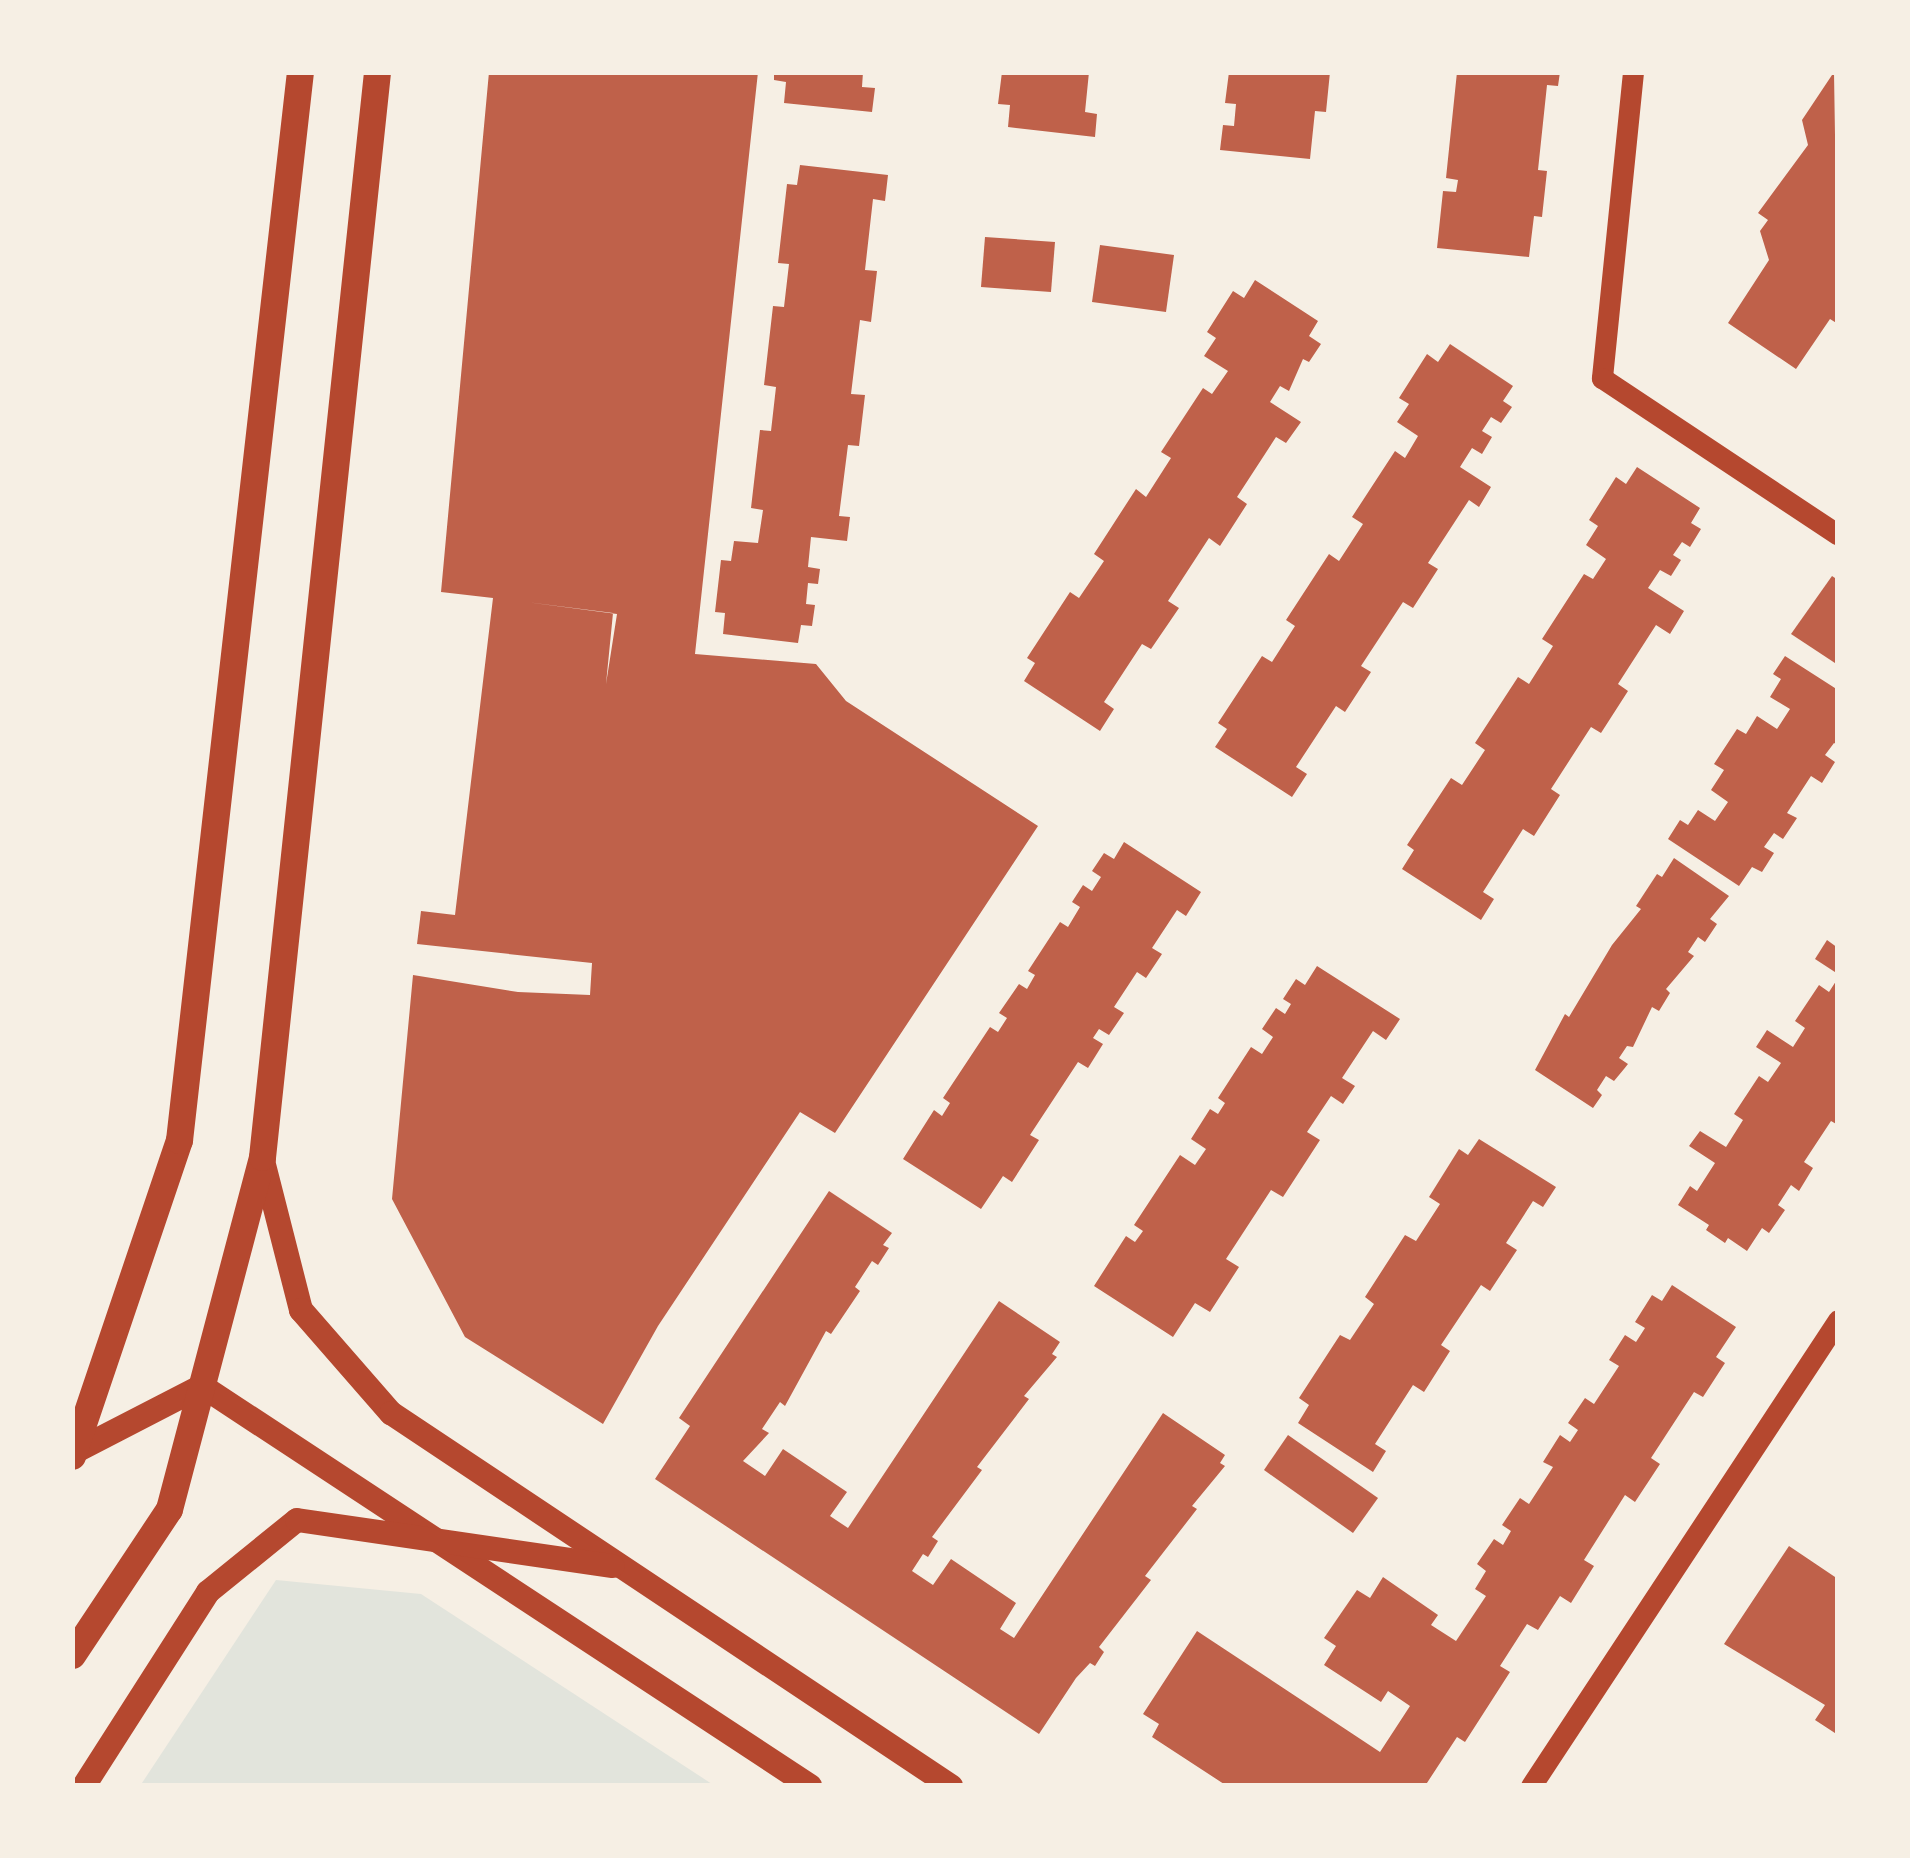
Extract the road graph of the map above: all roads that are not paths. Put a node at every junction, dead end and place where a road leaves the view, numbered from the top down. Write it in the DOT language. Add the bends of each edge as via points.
graph roads {
  1 [pos="300,72"];
  2 [pos="377,72"];
  3 [pos="1633,72"];
  4 [pos="1838,535"];
  5 [pos="262,1157"];
  6 [pos="1838,1320"];
  7 [pos="202,1386"];
  8 [pos="74,1454"];
  9 [pos="443,1543"];
  10 [pos="622,1567"];
  11 [pos="72,1655"];
  12 [pos="84,1786"];
  13 [pos="810,1786"];
  14 [pos="951,1786"];
  15 [pos="1532,1786"];
  1 -- 8 [label="main road" via="178,1140"];
  2 -- 5 [label="main road"];
  3 -- 4 [label="street" via="1602,378"];
  5 -- 7 [label="main road"];
  5 -- 10 [label="main road" via="301,1310 391,1413"];
  6 -- 15 [label="street"];
  7 -- 8 [label="main road"];
  7 -- 9 [label="main road"];
  7 -- 11 [label="main road" via="169,1509"];
  9 -- 10 [label="main road"];
  9 -- 12 [label="main road" via="297,1520 208,1592"];
  9 -- 13 [label="main road"];
  10 -- 14 [label="main road"];
}
